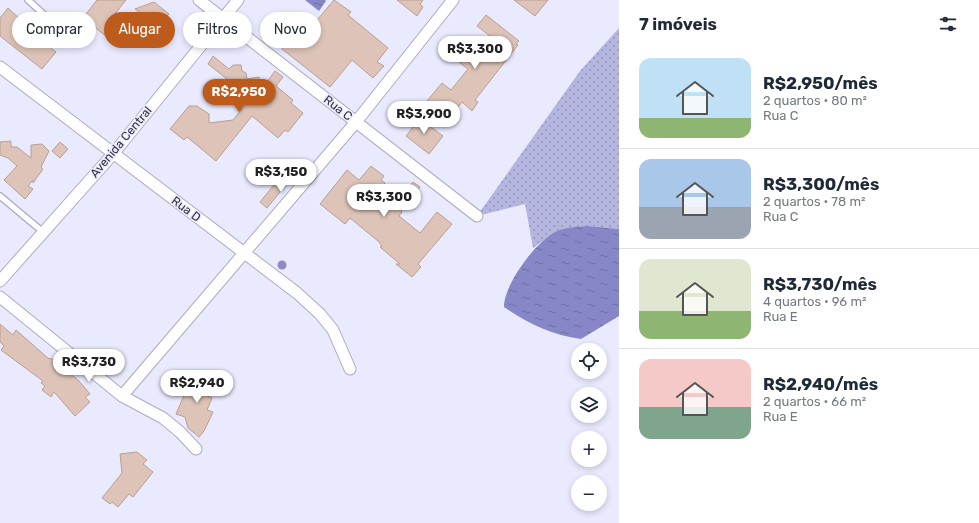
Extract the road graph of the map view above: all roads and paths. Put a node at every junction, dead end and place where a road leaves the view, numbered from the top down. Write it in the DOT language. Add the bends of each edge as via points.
graph roads {
  1 [pos="28,0"];
  2 [pos="199,0"];
  3 [pos="238,0"];
  4 [pos="453,0"];
  5 [pos="41,12"];
  6 [pos="214,12"];
  7 [pos="227,12"];
  8 [pos="252,41"];
  9 [pos="198,48"];
  10 [pos="0,67"];
  11 [pos="356,122"];
  12 [pos="113,154"];
  13 [pos="0,196"];
  14 [pos="477,216"];
  15 [pos="43,232"];
  16 [pos="245,254"];
  17 [pos="0,281"];
  18 [pos="0,297"];
  19 [pos="350,369"];
  20 [pos="122,396"];
  21 [pos="196,449"];
  1 -- 5 [label="lane"];
  2 -- 6 [label="street, Rua C"];
  3 -- 7 [label="street, Avenida Central"];
  4 -- 11 [label="street"];
  8 -- 11 [label="street, Rua C"];
  9 -- 12 [label="street, Avenida Central"];
  10 -- 12 [label="street, Rua D"];
  11 -- 14 [label="street, Rua C"];
  11 -- 16 [label="street"];
  12 -- 15 [label="street, Avenida Central"];
  12 -- 16 [label="street, Rua D"];
  13 -- 15 [label="lane"];
  15 -- 17 [label="street, Avenida Central"];
  16 -- 19 [label="street, Rua D" via="297,293 320,314 333,330"];
  16 -- 20 [label="street"];
  18 -- 20 [label="street"];
  20 -- 21 [label="street" via="163,418"];
}
